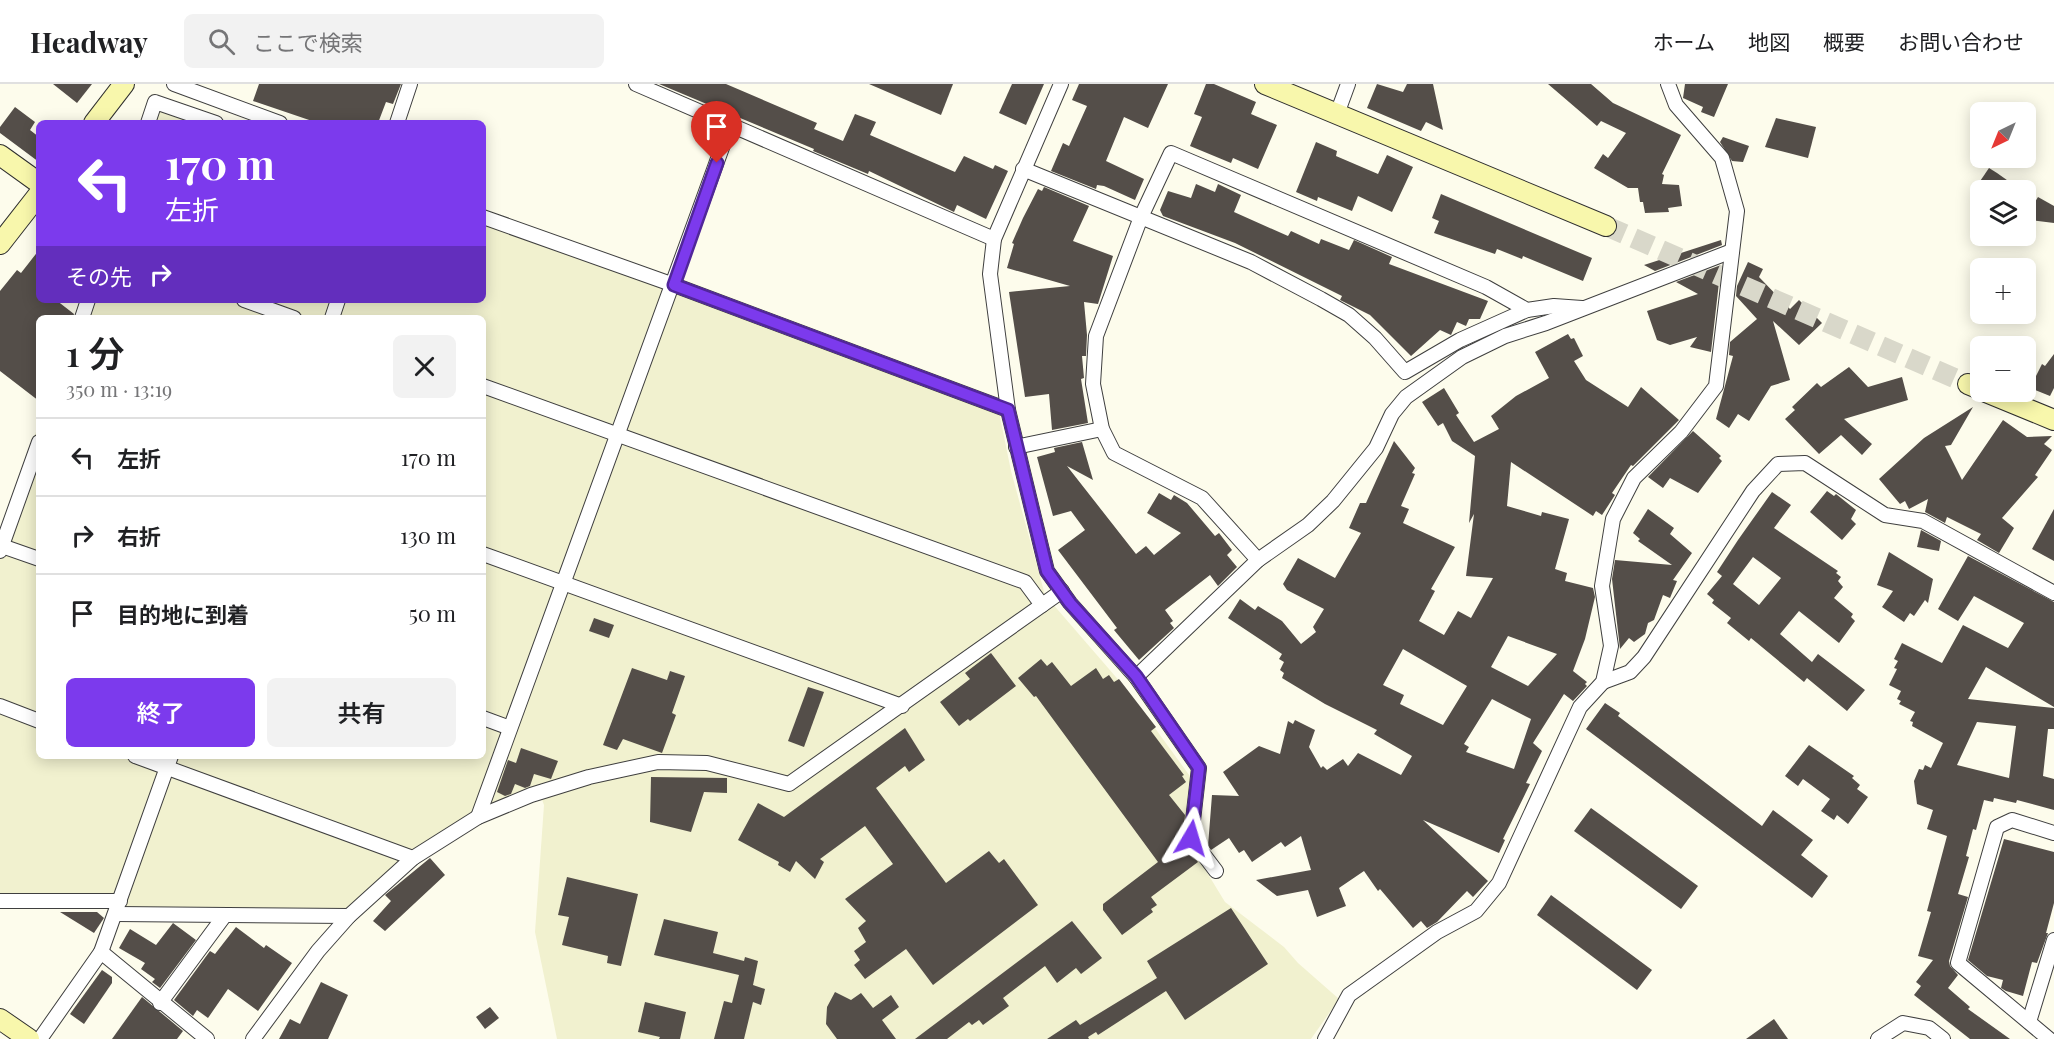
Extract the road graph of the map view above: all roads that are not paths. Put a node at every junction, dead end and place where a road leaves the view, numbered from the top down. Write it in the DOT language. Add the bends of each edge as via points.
graph roads {
  1 [pos="124,84"];
  2 [pos="174,84"];
  3 [pos="410,84"];
  4 [pos="636,84"];
  5 [pos="1061,84"];
  6 [pos="1265,84"];
  7 [pos="1348,84"];
  8 [pos="1668,84"];
  9 [pos="1336,114"];
  10 [pos="96,120"];
  11 [pos="149,120"];
  12 [pos="207,120"];
  13 [pos="272,120"];
  14 [pos="398,120"];
  15 [pos="731,123"];
  16 [pos="0,155"];
  17 [pos="1023,169"];
  18 [pos="36,181"];
  19 [pos="36,198"];
  20 [pos="1141,217"];
  21 [pos="486,218"];
  22 [pos="1606,226"];
  23 [pos="994,239"];
  24 [pos="0,244"];
  25 [pos="1732,251"];
  26 [pos="674,285"];
  27 [pos="252,303"];
  28 [pos="1582,308"];
  29 [pos="1527,310"];
  30 [pos="286,315"];
  31 [pos="486,387"];
  32 [pos="2011,402"];
  33 [pos="1008,410"];
  34 [pos="2054,420"];
  35 [pos="1102,429"];
  36 [pos="618,434"];
  37 [pos="1016,447"];
  38 [pos="36,450"];
  39 [pos="1,549"];
  40 [pos="486,555"];
  41 [pos="36,558"];
  42 [pos="1258,560"];
  43 [pos="562,584"];
  44 [pos="1062,591"];
  45 [pos="2054,593"];
  46 [pos="1042,605"];
  47 [pos="1136,676"];
  48 [pos="1603,682"];
  49 [pos="0,706"];
  50 [pos="902,706"];
  51 [pos="486,719"];
  52 [pos="36,720"];
  53 [pos="510,728"];
  54 [pos="152,759"];
  55 [pos="169,762"];
  56 [pos="478,817"];
  57 [pos="2054,833"];
  58 [pos="413,858"];
  59 [pos="1216,871"];
  60 [pos="0,901"];
  61 [pos="118,907"];
  62 [pos="225,915"];
  63 [pos="349,916"];
  64 [pos="2054,940"];
  65 [pos="101,952"];
  66 [pos="160,1003"];
  67 [pos="0,1018"];
  68 [pos="2029,1022"];
  69 [pos="28,1039"];
  70 [pos="40,1039"];
  71 [pos="207,1039"];
  72 [pos="253,1039"];
  73 [pos="1325,1039"];
  74 [pos="1878,1039"];
  75 [pos="1943,1039"];
  76 [pos="2049,1039"];
  1 -- 10 [label="street"];
  2 -- 13 [label="street"];
  3 -- 14 [label="street"];
  4 -- 15 [label="street"];
  5 -- 17 [label="street"];
  6 -- 9 [label="street"];
  7 -- 9 [label="street"];
  8 -- 25 [label="street" via="1676,105 1722,159 1737,211"];
  9 -- 22 [label="street"];
  11 -- 12 [label="street" via="155,102"];
  15 -- 23 [label="street"];
  15 -- 26 [label="street"];
  16 -- 18 [label="street"];
  17 -- 20 [label="street"];
  17 -- 23 [label="street"];
  19 -- 24 [label="street"];
  20 -- 29 [label="street" via="1251,262 1349,315 1405,372 1460,340"];
  20 -- 29 [label="street" via="1171,153 1486,287"];
  20 -- 35 [label="street" via="1096,336 1094,384"];
  21 -- 26 [label="street"];
  23 -- 33 [label="street" via="990,274"];
  25 -- 28 [label="street"];
  25 -- 48 [label="street" via="1716,386 1681,432 1634,478 1612,519 1602,586 1611,646"];
  26 -- 33 [label="street"];
  26 -- 36 [label="street"];
  27 -- 30 [label="street"];
  28 -- 29 [label="street" via="1554,306"];
  28 -- 42 [label="street" via="1505,336 1462,357 1406,397 1392,414 1376,448 1333,501 1308,525"];
  31 -- 36 [label="street"];
  32 -- 34 [label="street"];
  33 -- 37 [label="street"];
  35 -- 37 [label="street"];
  35 -- 42 [label="street" via="1114,453 1202,498"];
  36 -- 43 [label="street"];
  36 -- 46 [label="street" via="1025,582"];
  37 -- 44 [label="street" via="1047,571"];
  38 -- 39 [label="street"];
  39 -- 41 [label="street"];
  40 -- 43 [label="street"];
  42 -- 47 [label="street"];
  43 -- 50 [label="street"];
  43 -- 53 [label="street"];
  44 -- 46 [label="street"];
  44 -- 47 [label="street"];
  45 -- 48 [label="street" via="1923,521 1885,515 1805,463 1778,464 1753,490 1644,657 1630,672"];
  46 -- 50 [label="street"];
  47 -- 59 [label="street" via="1199,768 1191,838"];
  48 -- 73 [label="street" via="1580,707 1499,884 1476,911 1437,932 1350,995"];
  49 -- 52 [label="street"];
  50 -- 56 [label="street" via="789,784 707,763 658,762 589,777"];
  51 -- 53 [label="street"];
  53 -- 56 [label="street"];
  54 -- 55 [label="street"];
  55 -- 58 [label="street"];
  55 -- 61 [label="street"];
  56 -- 58 [label="street"];
  57 -- 68 [label="street" via="2012,820 1997,827 1958,963"];
  58 -- 63 [label="street"];
  60 -- 61 [label="street"];
  61 -- 62 [label="street"];
  61 -- 65 [label="street"];
  62 -- 63 [label="street"];
  62 -- 66 [label="street"];
  63 -- 72 [label="street"];
  64 -- 68 [label="street"];
  65 -- 66 [label="street"];
  65 -- 70 [label="street"];
  66 -- 71 [label="street"];
  67 -- 69 [label="street"];
  68 -- 76 [label="street"];
  74 -- 75 [label="street" via="1904,1023 1929,1028"];
}
